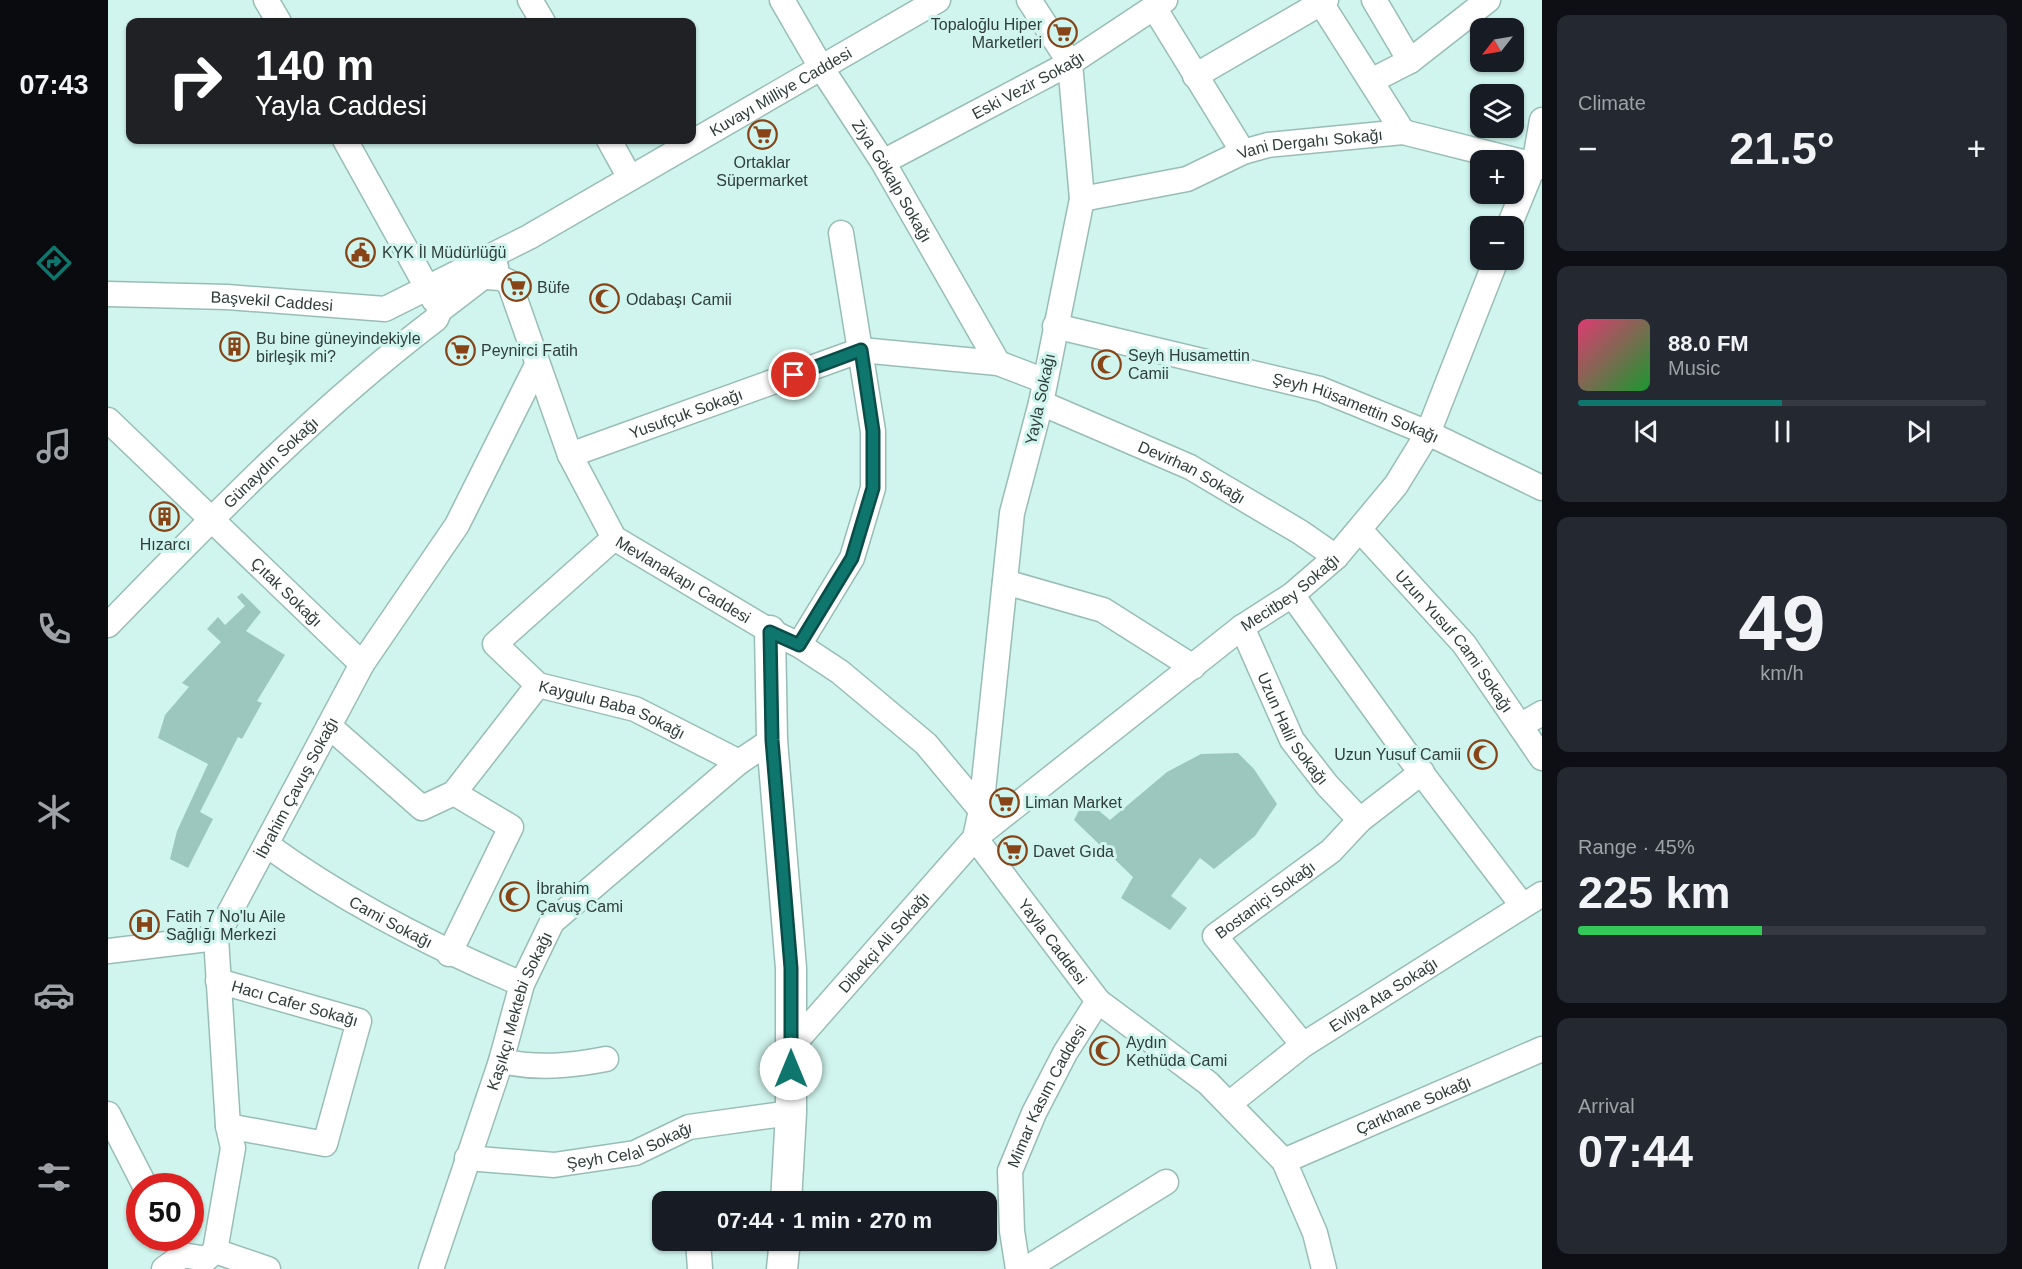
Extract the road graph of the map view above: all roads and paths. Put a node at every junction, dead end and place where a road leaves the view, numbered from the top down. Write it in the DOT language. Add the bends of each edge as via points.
graph roads {
  1 [pos="266,0"];
  2 [pos="530,0"];
  3 [pos="782,0"];
  4 [pos="938,0"];
  5 [pos="1029,0"];
  6 [pos="1374,0"];
  7 [pos="1488,0"];
  8 [pos="1324,2"];
  9 [pos="1160,5"];
  10 [pos="277,18"];
  11 [pos="541,18"];
  12 [pos="1410,61"];
  13 [pos="1070,63"];
  14 [pos="822,69"];
  15 [pos="1195,76"];
  16 [pos="1371,81"];
  17 [pos="1542,120"];
  18 [pos="1403,132"];
  19 [pos="696,141"];
  20 [pos="347,144"];
  21 [pos="611,144"];
  22 [pos="690,144"];
  23 [pos="1243,152"];
  24 [pos="884,162"];
  25 [pos="1538,166"];
  26 [pos="630,178"];
  27 [pos="1082,200"];
  28 [pos="1514,216"];
  29 [pos="841,233"];
  30 [pos="529,237"];
  31 [pos="1492,270"];
  32 [pos="486,277"];
  33 [pos="428,287"];
  34 [pos="108,294"];
  35 [pos="440,310"];
  36 [pos="1055,326"];
  37 [pos="861,350"];
  38 [pos="998,363"];
  39 [pos="537,364"];
  40 [pos="1043,392"];
  41 [pos="108,420"];
  42 [pos="1428,433"];
  43 [pos="570,455"];
  44 [pos="1542,488"];
  45 [pos="210,520"];
  46 [pos="1360,530"];
  47 [pos="614,538"];
  48 [pos="1336,557"];
  49 [pos="1005,582"];
  50 [pos="1292,595"];
  51 [pos="108,625"];
  52 [pos="1242,627"];
  53 [pos="770,632"];
  54 [pos="799,645"];
  55 [pos="362,664"];
  56 [pos="1193,667"];
  57 [pos="538,685"];
  58 [pos="1542,713"];
  59 [pos="329,726"];
  60 [pos="1520,726"];
  61 [pos="772,740"];
  62 [pos="1542,759"];
  63 [pos="739,762"];
  64 [pos="1422,772"];
  65 [pos="454,793"];
  66 [pos="981,810"];
  67 [pos="1360,820"];
  68 [pos="975,838"];
  69 [pos="267,845"];
  70 [pos="1532,899"];
  71 [pos="216,938"];
  72 [pos="108,951"];
  73 [pos="448,954"];
  74 [pos="218,981"];
  75 [pos="522,984"];
  76 [pos="1098,1001"];
  77 [pos="1303,1045"];
  78 [pos="791,1047"];
  79 [pos="1542,1049"];
  80 [pos="606,1059"];
  81 [pos="501,1061"];
  82 [pos="1230,1103"];
  83 [pos="791,1113"];
  84 [pos="108,1114"];
  85 [pos="228,1126"];
  86 [pos="467,1158"];
  87 [pos="1284,1161"];
  88 [pos="138,1173"];
  89 [pos="1166,1182"];
  90 [pos="787,1191"];
  91 [pos="215,1251"];
  92 [pos="699,1251"];
  93 [pos="784,1251"];
  94 [pos="173,1254"];
  95 [pos="268,1269"];
  96 [pos="431,1269"];
  97 [pos="700,1269"];
  98 [pos="782,1269"];
  99 [pos="1018,1269"];
  100 [pos="1026,1269"];
  101 [pos="1324,1269"];
  1 -- 10 [label="street"];
  2 -- 11 [label="street"];
  3 -- 14 [label="street, Ziya Gökalp Sokağı"];
  4 -- 14 [label="street, Kuvayı Milliye Caddesi"];
  5 -- 13 [label="street, Yayla Sokağı"];
  6 -- 12 [label="street"];
  7 -- 12 [label="street"];
  8 -- 15 [label="street"];
  8 -- 16 [label="street"];
  9 -- 13 [label="street, Eski Vezir Sokağı"];
  9 -- 15 [label="street"];
  12 -- 16 [label="street"];
  13 -- 24 [label="street, Eski Vezir Sokağı"];
  13 -- 27 [label="street, Yayla Sokağı"];
  14 -- 19 [label="street, Kuvayı Milliye Caddesi"];
  14 -- 24 [label="street, Ziya Gökalp Sokağı"];
  15 -- 23 [label="street"];
  16 -- 18 [label="street"];
  17 -- 25 [label="street"];
  18 -- 23 [label="street, Vani Dergahı Sokağı"];
  18 -- 25 [label="street, Vani Dergahı Sokağı"];
  20 -- 33 [label="street"];
  21 -- 26 [label="street"];
  22 -- 26 [label="street, Kuvayı Milliye Caddesi"];
  23 -- 27 [label="street, Vani Dergahı Sokağı" via="1186,179"];
  24 -- 38 [label="street, Ziya Gökalp Sokağı"];
  25 -- 28 [label="street"];
  26 -- 30 [label="street, Kuvayı Milliye Caddesi"];
  27 -- 36 [label="street, Yayla Sokağı"];
  29 -- 37 [label="street"];
  30 -- 32 [label="street, Günaydın Sokağı"];
  30 -- 33 [label="street, Başvekil Caddesi"];
  31 -- 42 [label="street, Meсitbey Sokağı"];
  32 -- 35 [label="street, Günaydın Sokağı"];
  32 -- 39 [label="street, Mevlanakapı Caddesi" via="509,282"];
  33 -- 34 [label="street, Başvekil Caddesi" via="385,309 227,297"];
  33 -- 35 [label="street"];
  35 -- 45 [label="street, Günaydın Sokağı" via="436,319 372,367 312,421"];
  36 -- 40 [label="street, Yayla Sokağı"];
  36 -- 42 [label="street, Şeyh Hüsamettin Sokağı" via="1320,389"];
  37 -- 38 [label="street, Yusufçuk Sokağı"];
  37 -- 43 [label="street, Yusufçuk Sokağı"];
  37 -- 54 [label="street" via="873,431 873,488 852,558"];
  38 -- 40 [label="street, Yusufçuk Sokağı"];
  39 -- 43 [label="street, Mevlanakapı Caddesi"];
  39 -- 55 [label="street, İbrahim Çavuş Sokağı" via="457,525"];
  40 -- 48 [label="street, Devirhan Sokağı" via="1190,467"];
  40 -- 49 [label="street, Yayla Sokağı" via="1012,513"];
  41 -- 45 [label="street, Çıtak Sokağı"];
  42 -- 44 [label="street, Şeyh Hüsamettin Sokağı"];
  42 -- 46 [label="street, Meсitbey Sokağı" via="1396,485"];
  43 -- 47 [label="street, Mevlanakapı Caddesi"];
  45 -- 51 [label="street, Günaydın Sokağı"];
  45 -- 55 [label="street, Çıtak Sokağı"];
  46 -- 48 [label="street, Meсitbey Sokağı"];
  46 -- 60 [label="street, Uzun Yusuf Cami Sokağı" via="1464,644"];
  47 -- 53 [label="street, Mevlanakapı Caddesi"];
  47 -- 57 [label="street, Kaygulu Baba Sokağı" via="495,644"];
  48 -- 50 [label="street, Meсitbey Sokağı"];
  49 -- 56 [label="street" via="1103,610"];
  49 -- 66 [label="street, Yayla Sokağı"];
  50 -- 52 [label="street, Meсitbey Sokağı"];
  50 -- 64 [label="street"];
  52 -- 56 [label="street, Meсitbey Sokağı"];
  52 -- 67 [label="street, Uzun Halil Sokağı" via="1292,740"];
  53 -- 54 [label="street"];
  53 -- 61 [label="main road, Mevlanakapı Caddesi"];
  54 -- 66 [label="street" via="840,672 926,744"];
  55 -- 59 [label="street, İbrahim Çavuş Sokağı"];
  56 -- 68 [label="street, Meсitbey Sokağı"];
  57 -- 63 [label="street, Kaygulu Baba Sokağı" via="635,709"];
  57 -- 65 [label="street"];
  58 -- 60 [label="street"];
  59 -- 65 [label="street" via="422,808"];
  59 -- 69 [label="street, İbrahim Çavuş Sokağı"];
  60 -- 62 [label="street, Uzun Yusuf Cami Sokağı"];
  61 -- 63 [label="street, Kaşıkçı Mektebi Sokağı"];
  61 -- 78 [label="main road, Mevlanakapı Caddesi" via="791,968"];
  63 -- 75 [label="street, Kaşıkçı Mektebi Sokağı" via="552,922"];
  64 -- 67 [label="street, Bostaniçi Sokağı"];
  64 -- 70 [label="street"];
  65 -- 73 [label="street" via="511,827"];
  66 -- 68 [label="street"];
  67 -- 77 [label="street, Bostaniçi Sokağı" via="1331,851 1215,936"];
  68 -- 76 [label="street, Yayla Caddesi"];
  68 -- 78 [label="street, Dibekçi Ali Sokağı"];
  69 -- 71 [label="street, İbrahim Çavuş Sokağı"];
  69 -- 73 [label="street, Cami Sokağı" via="318,883"];
  70 -- 77 [label="street, Evliya Ata Sokağı"];
  71 -- 72 [label="street"];
  71 -- 74 [label="street"];
  73 -- 75 [label="street, Cami Sokağı"];
  74 -- 85 [label="street"];
  74 -- 85 [label="street, Hacı Cafer Sokağı" via="359,1021 325,1144"];
  75 -- 81 [label="street, Kaşıkçı Mektebi Sokağı"];
  76 -- 82 [label="street, Yayla Caddesi"];
  76 -- 99 [label="street, Mimar Kasım Caddesi" via="1060,1063 1010,1170"];
  77 -- 82 [label="street, Evliya Ata Sokağı"];
  78 -- 83 [label="main road, Mevlanakapı Caddesi"];
  79 -- 87 [label="street, Çarkhane Sokağı"];
  80 -- 81 [label="street" via="529,1067"];
  81 -- 86 [label="street, Kaşıkçı Mektebi Sokağı"];
  82 -- 87 [label="street, Yayla Caddesi"];
  83 -- 86 [label="street, Şeyh Celal Sokağı" via="689,1127 635,1153 554,1166"];
  83 -- 90 [label="main road, Mevlanakapı Caddesi"];
  84 -- 88 [label="street"];
  85 -- 91 [label="street" via="233,1148"];
  86 -- 96 [label="street, Kaşıkçı Mektebi Sokağı"];
  87 -- 101 [label="street, Yayla Caddesi" via="1315,1233"];
  89 -- 100 [label="street"];
  91 -- 94 [label="street" via="206,1259"];
  91 -- 95 [label="street"];
  92 -- 97 [label="street"];
  93 -- 98 [label="main road"];
}
